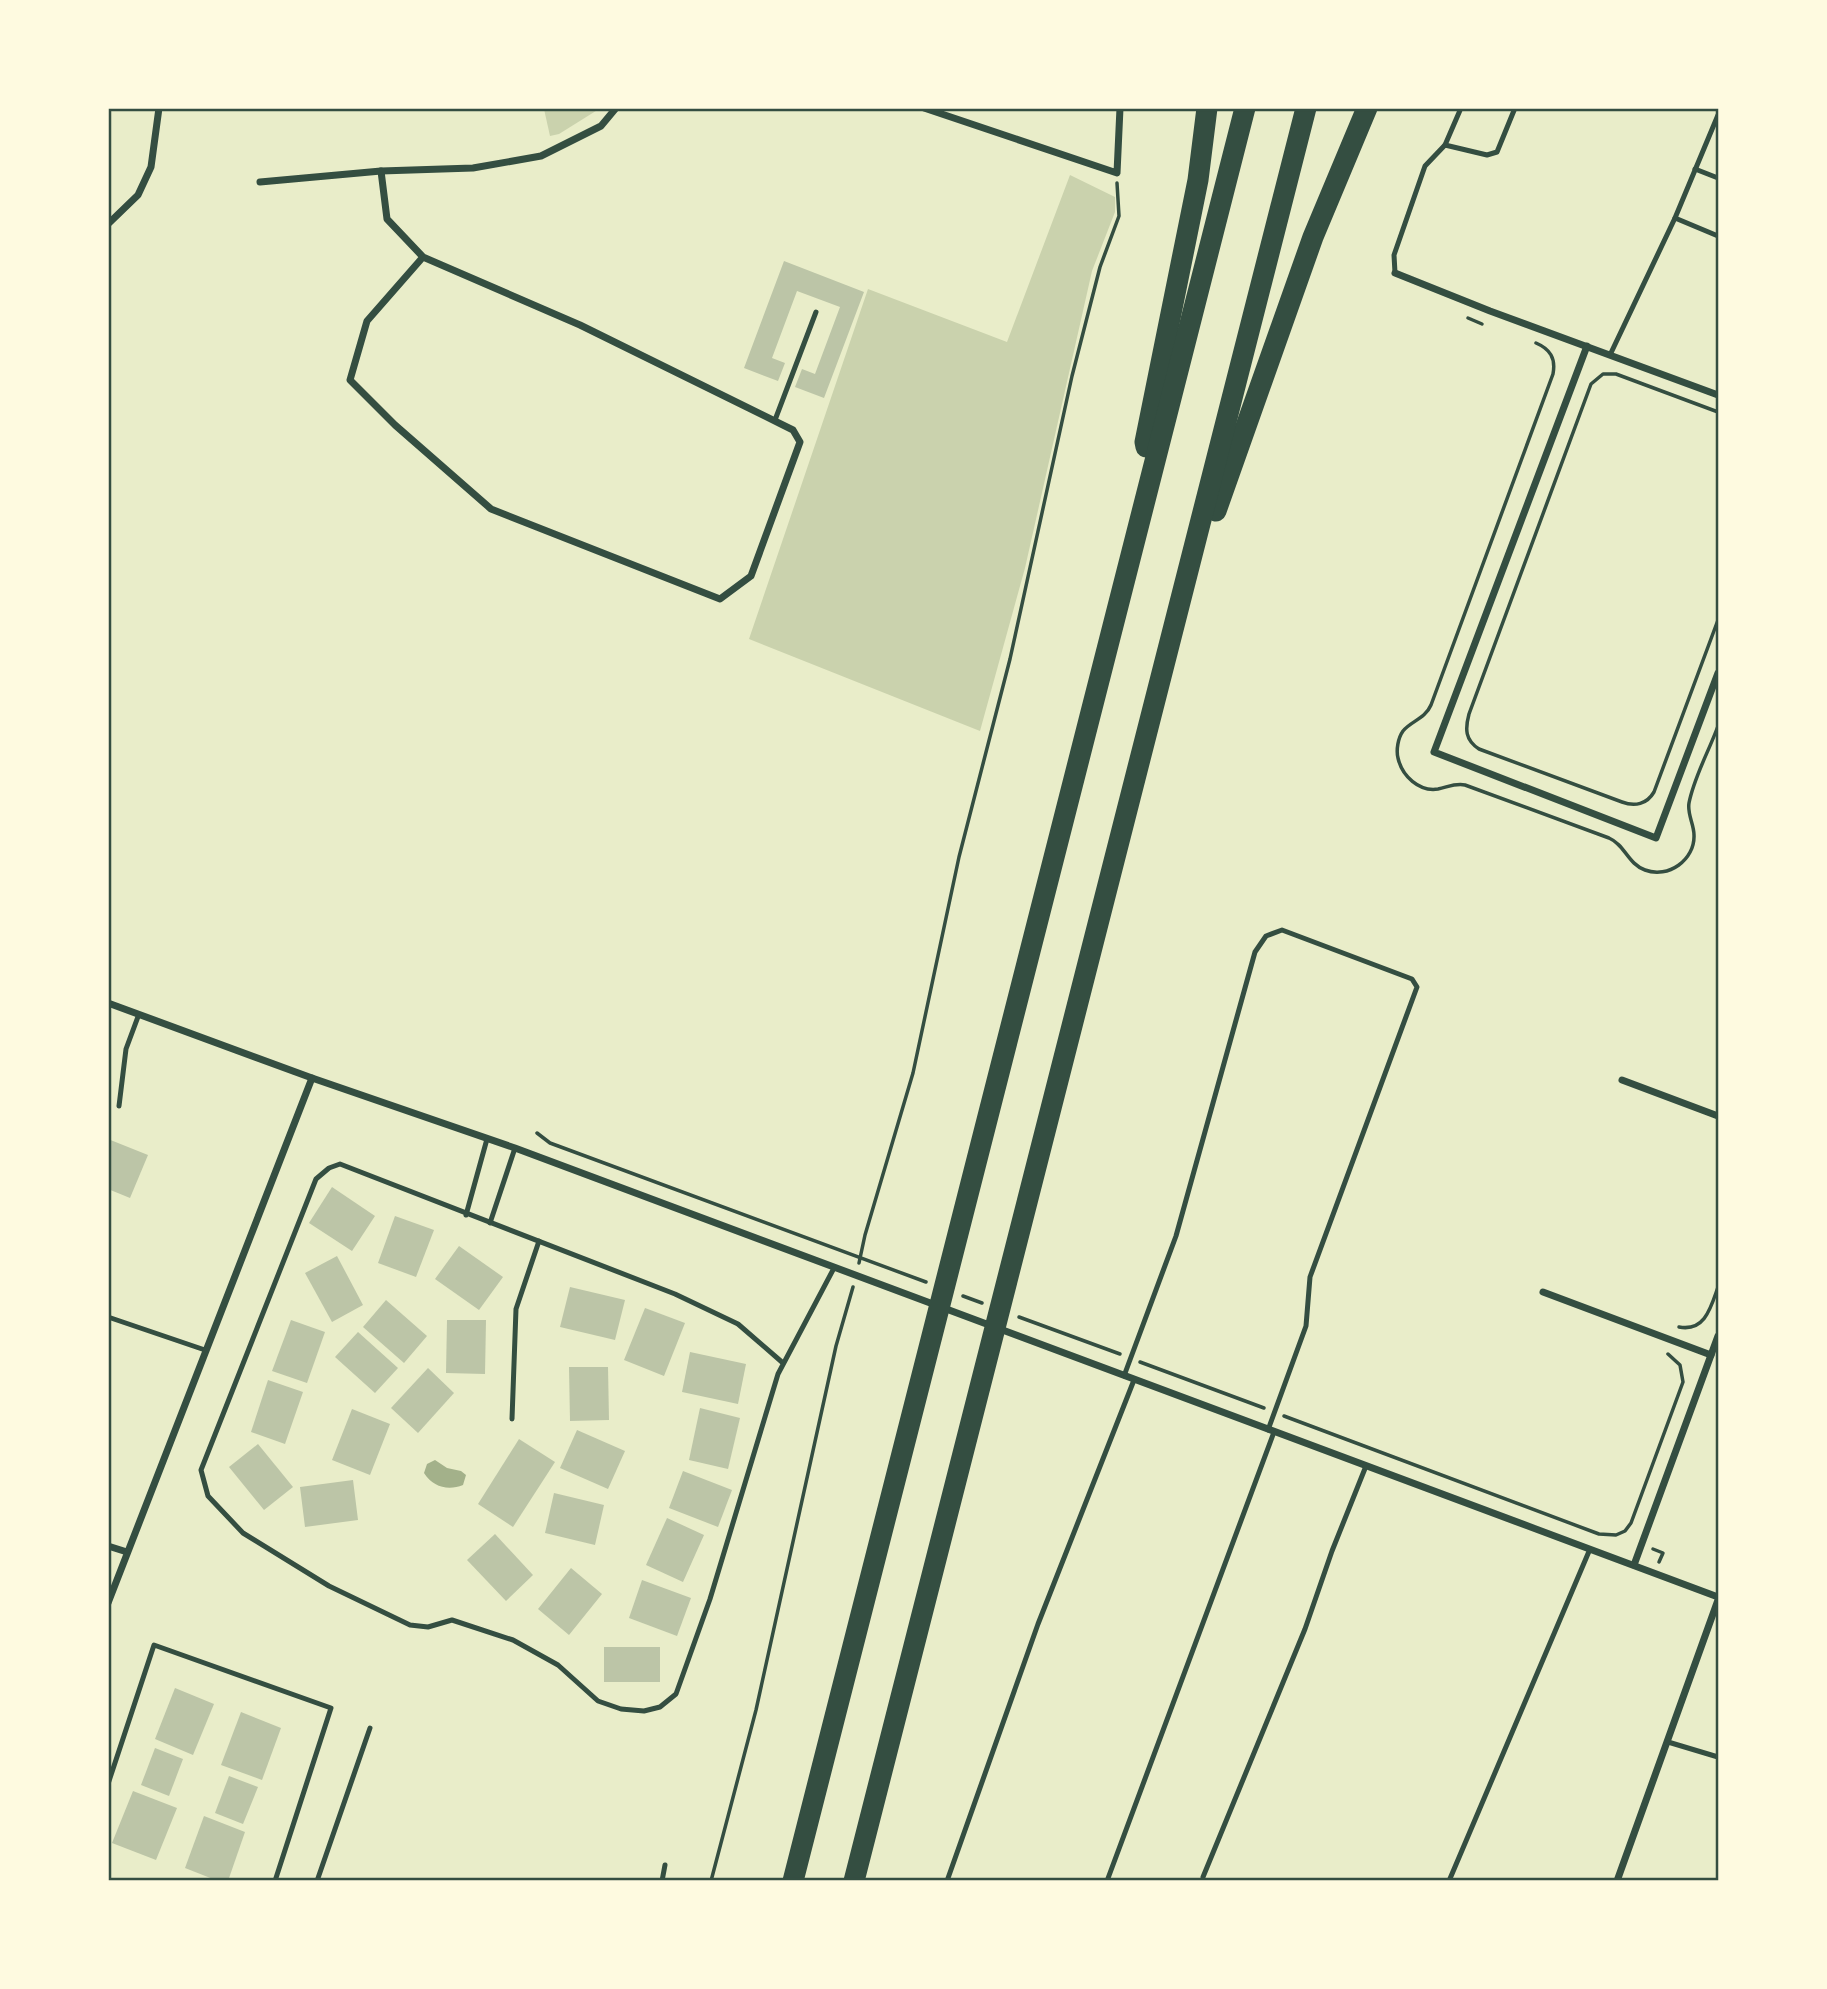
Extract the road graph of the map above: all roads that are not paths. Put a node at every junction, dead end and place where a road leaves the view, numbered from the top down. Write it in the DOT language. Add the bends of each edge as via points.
graph roads {
  1 [pos="159,108"];
  2 [pos="616,108"];
  3 [pos="924,108"];
  4 [pos="1120,108"];
  5 [pos="1207,108"];
  6 [pos="1245,108"];
  7 [pos="1306,108"];
  8 [pos="1367,108"];
  9 [pos="1461,108"];
  10 [pos="1515,108"];
  11 [pos="1718,116"];
  12 [pos="1445,145"];
  13 [pos="1695,169"];
  14 [pos="380,171"];
  15 [pos="1718,178"];
  16 [pos="260,182"];
  17 [pos="1675,218"];
  18 [pos="108,224"];
  19 [pos="1718,236"];
  20 [pos="423,257"];
  21 [pos="1395,273"];
  22 [pos="816,312"];
  23 [pos="1587,346"];
  24 [pos="1610,355"];
  25 [pos="1718,395"];
  26 [pos="775,420"];
  27 [pos="1152,469"];
  28 [pos="1185,587"];
  29 [pos="1718,673"];
  30 [pos="108,1003"];
  31 [pos="139,1014"];
  32 [pos="312,1077"];
  33 [pos="1622,1080"];
  34 [pos="119,1106"];
  35 [pos="1718,1116"];
  36 [pos="487,1139"];
  37 [pos="515,1148"];
  38 [pos="466,1215"];
  39 [pos="490,1223"];
  40 [pos="540,1241"];
  41 [pos="834,1268"];
  42 [pos="1543,1292"];
  43 [pos="108,1317"];
  44 [pos="1718,1336"];
  45 [pos="205,1350"];
  46 [pos="1711,1355"];
  47 [pos="783,1363"];
  48 [pos="1124,1376"];
  49 [pos="1134,1380"];
  50 [pos="512,1419"];
  51 [pos="1271,1431"];
  52 [pos="1366,1466"];
  53 [pos="108,1546"];
  54 [pos="1590,1549"];
  55 [pos="127,1552"];
  56 [pos="1634,1565"];
  57 [pos="1718,1599"];
  58 [pos="108,1603"];
  59 [pos="370,1728"];
  60 [pos="1668,1742"];
  61 [pos="1718,1757"];
  62 [pos="108,1784"];
  63 [pos="665,1865"];
  64 [pos="1203,1877"];
  65 [pos="275,1881"];
  66 [pos="317,1881"];
  67 [pos="662,1881"];
  68 [pos="793,1881"];
  69 [pos="854,1881"];
  70 [pos="947,1881"];
  71 [pos="1107,1881"];
  72 [pos="1449,1881"];
  73 [pos="1617,1881"];
  1 -- 18 [label="street" via="151,167 138,195"];
  2 -- 14 [label="street" via="601,126 541,156 473,168"];
  3 -- 4 [label="street" via="1117,173"];
  5 -- 27 [label="highway" via="1198,180 1145,442"];
  6 -- 27 [label="highway"];
  7 -- 28 [label="highway"];
  8 -- 28 [label="highway" via="1313,237 1219,505"];
  9 -- 12 [label="lane"];
  10 -- 12 [label="lane" via="1497,152 1487,155"];
  11 -- 13 [label="lane"];
  12 -- 21 [label="lane" via="1424,166 1394,255"];
  13 -- 15 [label="lane"];
  13 -- 17 [label="lane"];
  14 -- 16 [label="street"];
  14 -- 20 [label="street" via="387,219"];
  17 -- 19 [label="lane"];
  17 -- 24 [label="lane"];
  20 -- 26 [label="street" via="580,325"];
  20 -- 26 [label="street" via="367,321 350,380 491,509 720,599 751,576 794,462 800,442 793,430"];
  21 -- 23 [label="street"];
  22 -- 26 [label="lane"];
  23 -- 24 [label="street"];
  23 -- 29 [label="street" via="1434,752 1656,838"];
  24 -- 25 [label="street"];
  27 -- 68 [label="highway"];
  28 -- 69 [label="highway"];
  30 -- 31 [label="street"];
  31 -- 32 [label="street"];
  31 -- 34 [label="lane" via="126,1049"];
  32 -- 36 [label="street"];
  32 -- 45 [label="street"];
  33 -- 35 [label="street"];
  36 -- 37 [label="street"];
  36 -- 38 [label="lane"];
  37 -- 39 [label="lane"];
  37 -- 41 [label="street"];
  38 -- 39 [label="lane"];
  38 -- 47 [label="lane" via="340,1164 316,1179 201,1470 208,1496 243,1533 329,1586 410,1625 428,1627 452,1620 501,1636 558,1665 598,1701 621,1709 660,1707 676,1693 710,1599"];
  39 -- 40 [label="lane"];
  40 -- 47 [label="lane" via="675,1294 737,1324"];
  40 -- 50 [label="lane" via="516,1309"];
  41 -- 47 [label="lane"];
  41 -- 48 [label="street"];
  42 -- 46 [label="street"];
  43 -- 45 [label="lane"];
  44 -- 46 [label="street"];
  45 -- 55 [label="street"];
  46 -- 56 [label="street"];
  48 -- 49 [label="street"];
  48 -- 51 [label="lane" via="1176,1236 1255,952 1266,936 1282,930 1412,979 1417,987 1310,1277 1306,1326"];
  49 -- 51 [label="street"];
  49 -- 70 [label="lane" via="1038,1624"];
  51 -- 52 [label="street"];
  51 -- 71 [label="lane"];
  52 -- 54 [label="street"];
  52 -- 64 [label="lane" via="1306,1629"];
  53 -- 55 [label="street"];
  54 -- 56 [label="street"];
  54 -- 72 [label="lane"];
  55 -- 58 [label="street"];
  56 -- 57 [label="street"];
  57 -- 60 [label="street"];
  59 -- 66 [label="lane"];
  60 -- 61 [label="lane"];
  60 -- 73 [label="street"];
  62 -- 65 [label="lane" via="154,1646 331,1707"];
  63 -- 67 [label="lane"];
}
